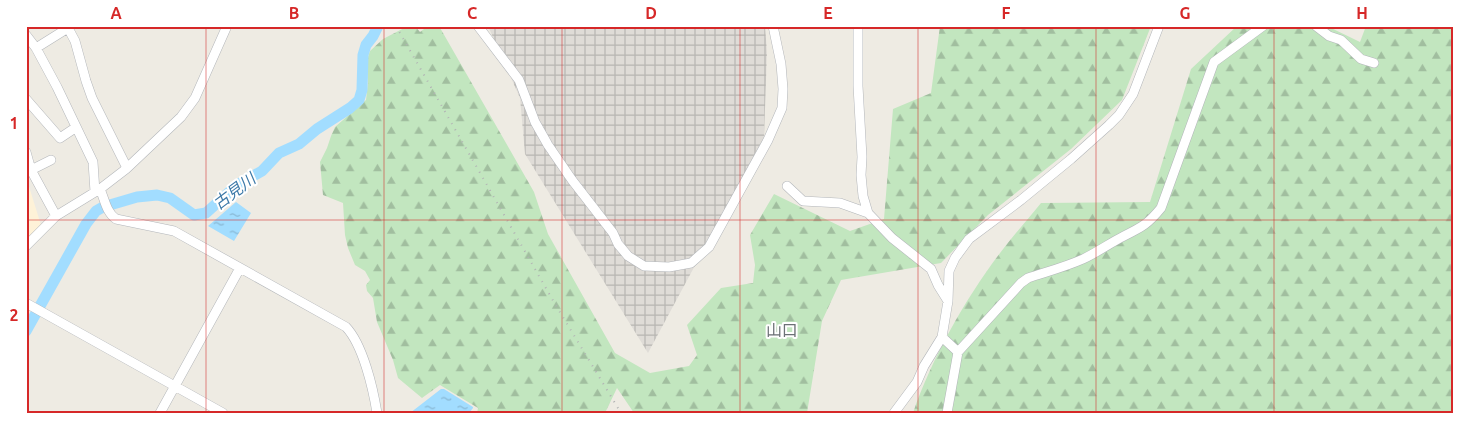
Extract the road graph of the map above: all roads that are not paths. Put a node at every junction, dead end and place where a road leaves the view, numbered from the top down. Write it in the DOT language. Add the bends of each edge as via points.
graph roads {
  1 [pos="227,26"];
  2 [pos="478,26"];
  3 [pos="774,26"];
  4 [pos="858,26"];
  5 [pos="1159,26"];
  6 [pos="1263,26"];
  7 [pos="1316,26"];
  8 [pos="68,27"];
  9 [pos="26,35"];
  10 [pos="36,48"];
  11 [pos="1374,63"];
  12 [pos="26,99"];
  13 [pos="76,128"];
  14 [pos="26,152"];
  15 [pos="51,160"];
  16 [pos="126,168"];
  17 [pos="30,170"];
  18 [pos="787,186"];
  19 [pos="97,190"];
  20 [pos="868,213"];
  21 [pos="56,216"];
  22 [pos="26,246"];
  23 [pos="240,268"];
  24 [pos="948,301"];
  25 [pos="34,307"];
  26 [pos="942,337"];
  27 [pos="958,352"];
  28 [pos="175,386"];
  29 [pos="160,413"];
  30 [pos="223,413"];
  31 [pos="377,413"];
  32 [pos="894,413"];
  33 [pos="947,413"];
  1 -- 16 [label="street" via="195,98 181,117"];
  2 -- 3 [label="street" via="519,80 535,122 548,145 618,244 628,256 644,266 669,267 691,263 709,247 782,108 781,64"];
  4 -- 20 [label="street" via="861,175"];
  5 -- 24 [label="street" via="1133,94 1118,115 1064,164 970,240 949,271"];
  6 -- 27 [label="street" via="1214,62 1161,208 1151,220 1089,256 1021,282"];
  7 -- 11 [label="street" via="1341,40 1361,59"];
  8 -- 10 [label="street"];
  8 -- 16 [label="street" via="92,98"];
  9 -- 10 [label="street"];
  10 -- 13 [label="street"];
  12 -- 13 [label="street" via="60,138"];
  13 -- 19 [label="street" via="93,162"];
  14 -- 17 [label="street"];
  15 -- 17 [label="street"];
  16 -- 19 [label="street"];
  17 -- 21 [label="street"];
  18 -- 20 [label="street" via="803,201 840,203"];
  19 -- 21 [label="street"];
  19 -- 23 [label="street" via="113,217 174,231"];
  20 -- 24 [label="street" via="892,238 931,269"];
  21 -- 22 [label="street"];
  23 -- 28 [label="street"];
  23 -- 31 [label="street" via="352,332 364,361"];
  24 -- 26 [label="street"];
  25 -- 28 [label="street"];
  26 -- 27 [label="street"];
  26 -- 32 [label="street" via="917,382"];
  27 -- 33 [label="street"];
  28 -- 29 [label="street"];
  28 -- 30 [label="street"];
}
